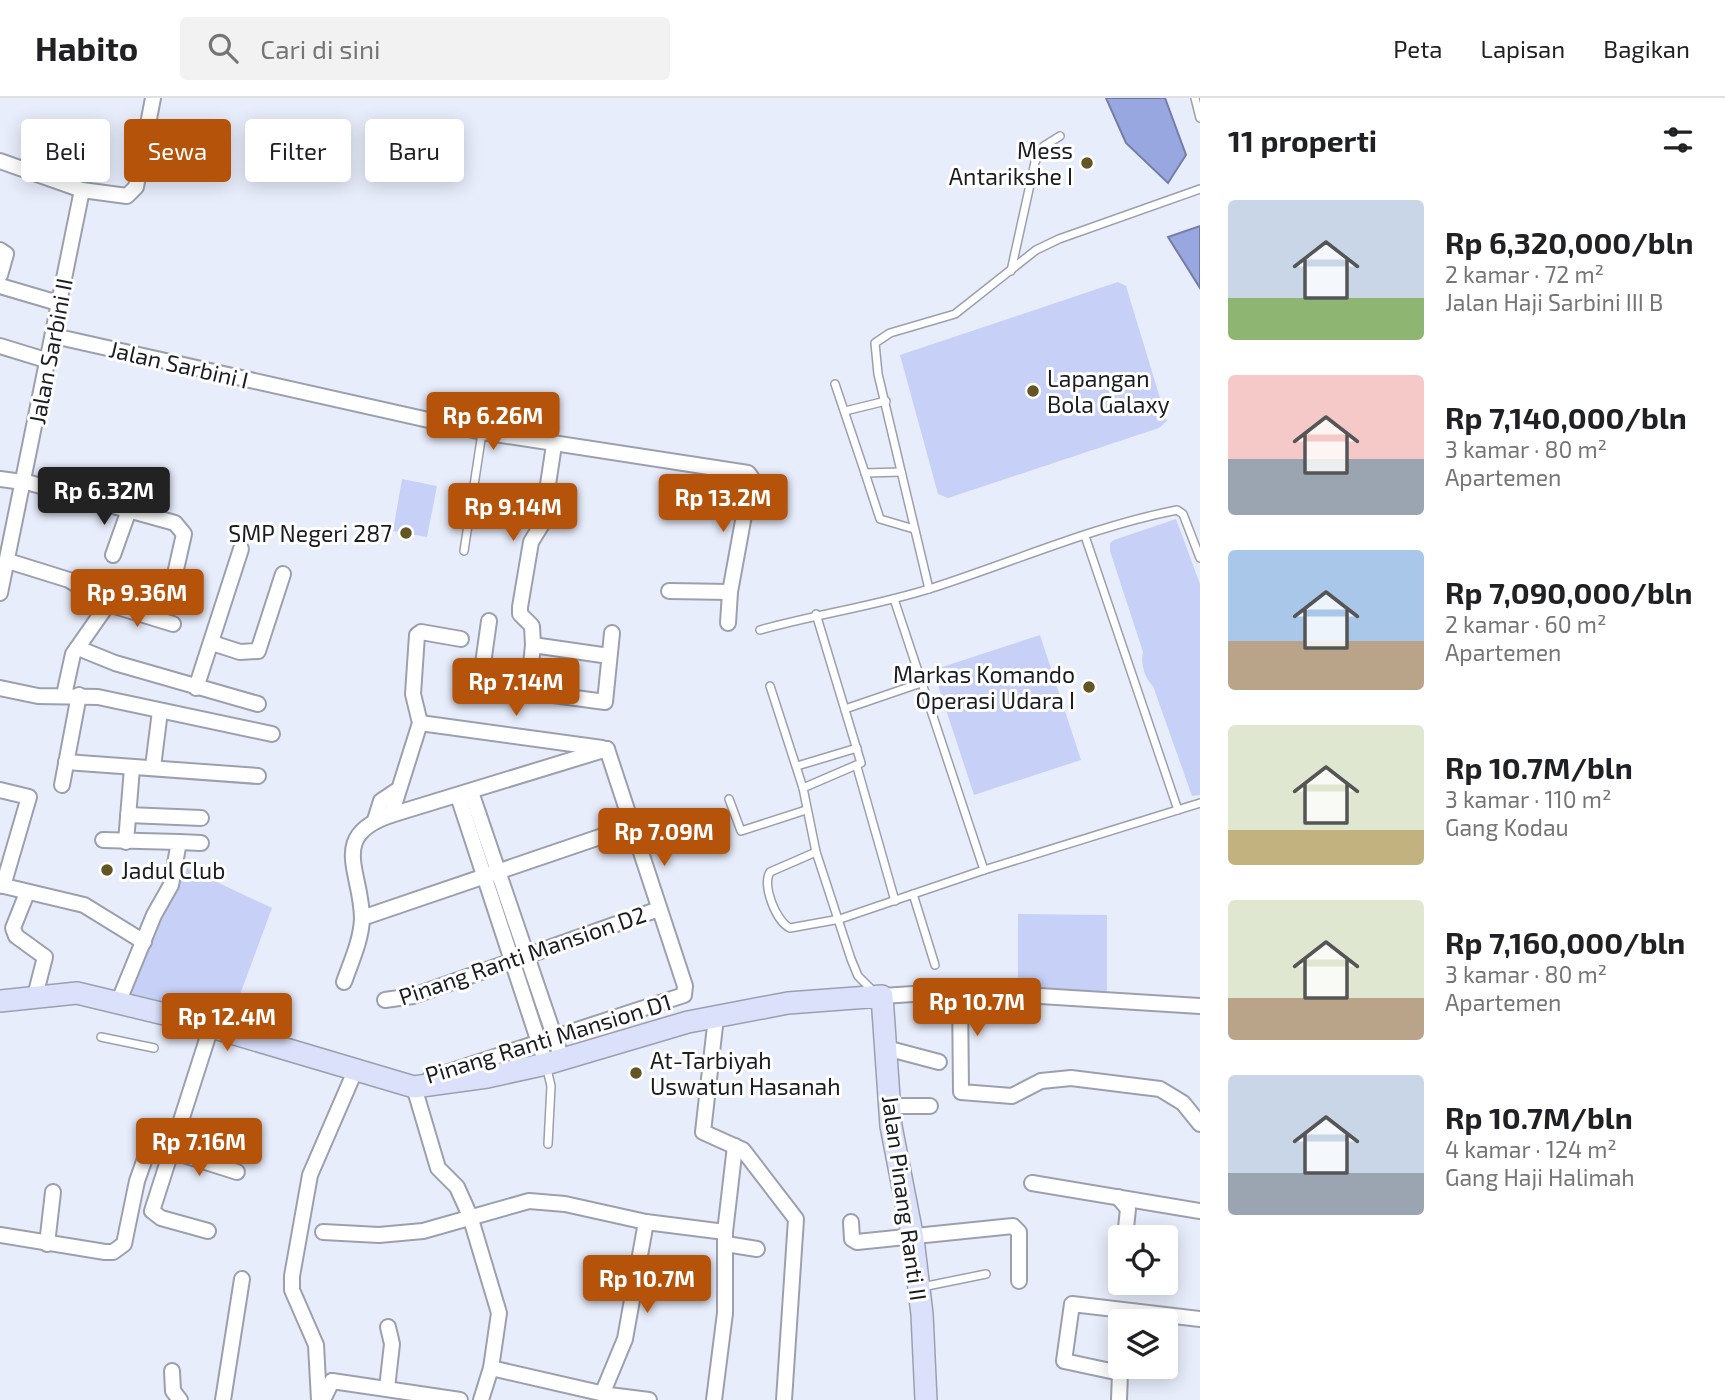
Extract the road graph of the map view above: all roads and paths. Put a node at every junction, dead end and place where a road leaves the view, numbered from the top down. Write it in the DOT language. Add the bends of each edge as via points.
graph roads {
  1 [pos="153,98"];
  2 [pos="1195,98"];
  3 [pos="1200,118"];
  4 [pos="1060,136"];
  5 [pos="0,161"];
  6 [pos="1199,189"];
  7 [pos="82,190"];
  8 [pos="0,250"];
  9 [pos="1010,272"];
  10 [pos="0,275"];
  11 [pos="0,286"];
  12 [pos="58,303"];
  13 [pos="54,336"];
  14 [pos="0,346"];
  15 [pos="49,361"];
  16 [pos="835,384"];
  17 [pos="886,401"];
  18 [pos="845,411"];
  19 [pos="482,432"];
  20 [pos="554,445"];
  21 [pos="901,472"];
  22 [pos="865,473"];
  23 [pos="0,479"];
  24 [pos="24,482"];
  25 [pos="129,510"];
  26 [pos="914,529"];
  27 [pos="1085,536"];
  28 [pos="241,549"];
  29 [pos="464,551"];
  30 [pos="113,555"];
  31 [pos="1200,558"];
  32 [pos="8,561"];
  33 [pos="174,574"];
  34 [pos="283,574"];
  35 [pos="929,589"];
  36 [pos="669,591"];
  37 [pos="730,592"];
  38 [pos="0,593"];
  39 [pos="894,599"];
  40 [pos="108,604"];
  41 [pos="816,614"];
  42 [pos="489,621"];
  43 [pos="728,623"];
  44 [pos="173,624"];
  45 [pos="760,630"];
  46 [pos="612,633"];
  47 [pos="461,639"];
  48 [pos="212,643"];
  49 [pos="533,645"];
  50 [pos="78,648"];
  51 [pos="609,656"];
  52 [pos="920,683"];
  53 [pos="770,686"];
  54 [pos="0,688"];
  55 [pos="196,688"];
  56 [pos="528,694"];
  57 [pos="72,695"];
  58 [pos="258,704"];
  59 [pos="845,709"];
  60 [pos="160,711"];
  61 [pos="420,723"];
  62 [pos="272,734"];
  63 [pos="553,741"];
  64 [pos="856,748"];
  65 [pos="607,749"];
  66 [pos="66,762"];
  67 [pos="551,765"];
  68 [pos="797,766"];
  69 [pos="153,767"];
  70 [pos="857,767"];
  71 [pos="132,768"];
  72 [pos="258,776"];
  73 [pos="62,785"];
  74 [pos="803,788"];
  75 [pos="0,790"];
  76 [pos="396,791"];
  77 [pos="464,794"];
  78 [pos="729,799"];
  79 [pos="1200,803"];
  80 [pos="806,810"];
  81 [pos="1178,810"];
  82 [pos="128,815"];
  83 [pos="391,815"];
  84 [pos="201,818"];
  85 [pos="370,823"];
  86 [pos="632,827"];
  87 [pos="103,840"];
  88 [pos="126,842"];
  89 [pos="178,842"];
  90 [pos="201,842"];
  91 [pos="816,852"];
  92 [pos="984,870"];
  93 [pos="491,874"];
  94 [pos="2,885"];
  95 [pos="27,893"];
  96 [pos="913,894"];
  97 [pos="895,901"];
  98 [pos="659,909"];
  99 [pos="362,918"];
  100 [pos="840,919"];
  101 [pos="144,942"];
  102 [pos="527,955"];
  103 [pos="512,960"];
  104 [pos="935,965"];
  105 [pos="344,982"];
  106 [pos="960,991"];
  107 [pos="35,996"];
  108 [pos="882,996"];
  109 [pos="385,1000"];
  110 [pos="0,1001"];
  111 [pos="118,1003"];
  112 [pos="1200,1006"];
  113 [pos="716,1017"];
  114 [pos="212,1027"];
  115 [pos="554,1036"];
  116 [pos="101,1037"];
  117 [pos="539,1041"];
  118 [pos="154,1048"];
  119 [pos="887,1048"];
  120 [pos="554,1062"];
  121 [pos="939,1062"];
  122 [pos="363,1073"];
  123 [pos="421,1091"];
  124 [pos="890,1106"];
  125 [pos="930,1106"];
  126 [pos="1200,1124"];
  127 [pos="155,1130"];
  128 [pos="548,1144"];
  129 [pos="735,1146"];
  130 [pos="171,1151"];
  131 [pos="237,1172"];
  132 [pos="1032,1183"];
  133 [pos="53,1192"];
  134 [pos="1118,1197"];
  135 [pos="1200,1211"];
  136 [pos="470,1216"];
  137 [pos="646,1222"];
  138 [pos="851,1222"];
  139 [pos="1126,1225"];
  140 [pos="208,1231"];
  141 [pos="323,1232"];
  142 [pos="0,1234"];
  143 [pos="725,1238"];
  144 [pos="913,1238"];
  145 [pos="47,1244"];
  146 [pos="757,1249"];
  147 [pos="986,1274"];
  148 [pos="242,1279"];
  149 [pos="1019,1281"];
  150 [pos="919,1287"];
  151 [pos="1200,1319"];
  152 [pos="388,1327"];
  153 [pos="491,1368"];
  154 [pos="172,1370"];
  155 [pos="387,1388"];
  156 [pos="607,1396"];
  157 [pos="180,1400"];
  158 [pos="223,1400"];
  159 [pos="321,1400"];
  160 [pos="460,1400"];
  161 [pos="481,1400"];
  162 [pos="649,1400"];
  163 [pos="714,1400"];
  164 [pos="784,1400"];
  165 [pos="926,1400"];
  166 [pos="1119,1400"];
  1 -- 7 [label="street" via="134,191 121,196"];
  2 -- 3 [label="lane"];
  4 -- 9 [label="lane" via="1044,145 1035,162"];
  5 -- 7 [label="street"];
  6 -- 9 [label="lane" via="1059,239 1036,250"];
  7 -- 12 [label="street, Jalan Sarbini II"];
  8 -- 10 [label="street" via="6,254"];
  9 -- 17 [label="lane" via="955,314 890,333 875,343"];
  11 -- 12 [label="street"];
  12 -- 13 [label="street, Jalan Sarbini II"];
  13 -- 15 [label="street, Jalan Sarbini II"];
  13 -- 19 [label="street, Jalan Sarbini I"];
  14 -- 15 [label="street"];
  15 -- 24 [label="street, Jalan Sarbini II"];
  16 -- 18 [label="lane"];
  17 -- 18 [label="lane"];
  17 -- 21 [label="lane"];
  18 -- 22 [label="lane"];
  19 -- 20 [label="street, Jalan Sarbini I"];
  19 -- 29 [label="lane"];
  20 -- 37 [label="street, Jalan Sarbini I" via="751,475"];
  20 -- 49 [label="street" via="542,524 531,541 520,607 520,614 532,626"];
  21 -- 22 [label="lane"];
  21 -- 26 [label="lane"];
  22 -- 26 [label="lane" via="880,519"];
  23 -- 24 [label="street"];
  24 -- 25 [label="street"];
  24 -- 32 [label="street, Jalan Sarbini II"];
  25 -- 30 [label="street"];
  25 -- 33 [label="street" via="181,528 184,534"];
  26 -- 35 [label="lane"];
  27 -- 31 [label="lane" via="1177,510 1183,514"];
  27 -- 35 [label="lane"];
  27 -- 81 [label="lane"];
  28 -- 48 [label="street"];
  32 -- 38 [label="street, Jalan Sarbini II"];
  32 -- 40 [label="street" via="69,580"];
  34 -- 48 [label="street" via="258,651 240,652"];
  35 -- 39 [label="lane"];
  36 -- 37 [label="street"];
  37 -- 43 [label="street"];
  39 -- 41 [label="lane"];
  39 -- 52 [label="lane"];
  40 -- 44 [label="street"];
  40 -- 50 [label="street"];
  41 -- 45 [label="lane"];
  41 -- 59 [label="lane"];
  42 -- 56 [label="street" via="480,685"];
  46 -- 51 [label="street"];
  47 -- 61 [label="street" via="417,635 412,684"];
  48 -- 55 [label="street"];
  49 -- 51 [label="street"];
  49 -- 56 [label="street"];
  50 -- 55 [label="street"];
  50 -- 57 [label="street" via="70,664"];
  51 -- 56 [label="street" via="605,702"];
  52 -- 59 [label="lane"];
  52 -- 92 [label="lane"];
  53 -- 68 [label="lane"];
  54 -- 57 [label="street" via="38,696"];
  55 -- 58 [label="street"];
  57 -- 60 [label="street"];
  57 -- 66 [label="street"];
  59 -- 64 [label="lane"];
  60 -- 62 [label="street"];
  60 -- 69 [label="street"];
  61 -- 63 [label="street"];
  61 -- 76 [label="street"];
  63 -- 65 [label="street"];
  63 -- 67 [label="street"];
  64 -- 68 [label="lane"];
  64 -- 70 [label="lane" via="861,763"];
  65 -- 67 [label="street"];
  65 -- 86 [label="street"];
  66 -- 71 [label="street"];
  66 -- 73 [label="street"];
  67 -- 77 [label="street"];
  68 -- 74 [label="lane"];
  69 -- 71 [label="street"];
  69 -- 72 [label="street"];
  70 -- 74 [label="lane"];
  70 -- 97 [label="lane"];
  71 -- 82 [label="street"];
  74 -- 80 [label="lane"];
  75 -- 94 [label="street" via="29,797"];
  76 -- 83 [label="street"];
  76 -- 85 [label="street" via="381,801"];
  77 -- 83 [label="street"];
  77 -- 93 [label="street"];
  78 -- 80 [label="lane" via="741,831"];
  79 -- 81 [label="lane"];
  80 -- 91 [label="lane"];
  81 -- 92 [label="lane"];
  82 -- 84 [label="street"];
  82 -- 88 [label="street"];
  83 -- 85 [label="street"];
  85 -- 99 [label="street" via="352,845"];
  86 -- 93 [label="street"];
  86 -- 98 [label="street"];
  87 -- 88 [label="street"];
  88 -- 89 [label="street"];
  89 -- 90 [label="street"];
  89 -- 101 [label="street" via="171,885"];
  91 -- 100 [label="lane"];
  91 -- 100 [label="lane" via="770,872 767,887 780,921 790,928"];
  92 -- 96 [label="lane"];
  93 -- 99 [label="street"];
  93 -- 102 [label="street"];
  93 -- 103 [label="street"];
  94 -- 95 [label="street"];
  95 -- 101 [label="street" via="84,905"];
  95 -- 107 [label="street" via="13,928 16,936 45,957"];
  96 -- 97 [label="lane"];
  96 -- 104 [label="lane"];
  97 -- 100 [label="lane"];
  98 -- 102 [label="street, Pinang Ranti Mansion D2"];
  98 -- 115 [label="street, Pinang Ranti Mansion D1" via="685,992 680,998"];
  99 -- 105 [label="street"];
  100 -- 108 [label="lane" via="858,976"];
  101 -- 111 [label="street"];
  102 -- 103 [label="street, Pinang Ranti Mansion D2"];
  102 -- 115 [label="street"];
  103 -- 109 [label="street, Pinang Ranti Mansion D2" via="413,996"];
  103 -- 117 [label="street"];
  106 -- 108 [label="street"];
  106 -- 112 [label="street"];
  106 -- 126 [label="street" via="961,1092 1012,1096 1041,1081 1072,1078 1160,1089 1183,1103"];
  107 -- 110 [label="street"];
  107 -- 111 [label="street" via="77,993"];
  108 -- 113 [label="street" via="788,1003"];
  108 -- 119 [label="street, Jalan Pinang Ranti II"];
  111 -- 114 [label="street"];
  113 -- 120 [label="street"];
  113 -- 129 [label="street" via="703,1132"];
  114 -- 122 [label="street"];
  114 -- 130 [label="street"];
  115 -- 117 [label="street, Pinang Ranti Mansion D1"];
  115 -- 120 [label="street"];
  116 -- 118 [label="lane"];
  117 -- 120 [label="street"];
  117 -- 122 [label="street, Pinang Ranti Mansion D1" via="425,1079 377,1068"];
  119 -- 121 [label="street"];
  119 -- 124 [label="street, Jalan Pinang Ranti II"];
  120 -- 123 [label="street"];
  120 -- 128 [label="lane"];
  122 -- 123 [label="street"];
  122 -- 159 [label="street" via="310,1175 292,1276 292,1290 316,1345"];
  123 -- 136 [label="street" via="439,1171 457,1187"];
  124 -- 125 [label="street"];
  124 -- 144 [label="street, Jalan Pinang Ranti II"];
  127 -- 145 [label="street" via="134,1192 124,1244 105,1252"];
  129 -- 143 [label="street"];
  129 -- 164 [label="street" via="761,1171 796,1219"];
  130 -- 131 [label="street"];
  130 -- 140 [label="street" via="152,1211 161,1218"];
  132 -- 134 [label="street"];
  133 -- 145 [label="street"];
  134 -- 135 [label="street"];
  134 -- 139 [label="street" via="1128,1209"];
  136 -- 137 [label="street" via="510,1203 542,1201"];
  136 -- 141 [label="street" via="403,1234"];
  136 -- 153 [label="street" via="499,1313"];
  137 -- 143 [label="street"];
  137 -- 156 [label="street" via="625,1339"];
  138 -- 144 [label="street" via="856,1242"];
  142 -- 145 [label="street"];
  143 -- 146 [label="street"];
  143 -- 163 [label="street" via="725,1313"];
  144 -- 149 [label="street" via="1013,1226 1019,1232"];
  144 -- 150 [label="street, Jalan Pinang Ranti II"];
  147 -- 150 [label="lane"];
  148 -- 158 [label="street"];
  150 -- 165 [label="street, Jalan Pinang Ranti II"];
  151 -- 166 [label="street" via="1072,1304 1064,1361 1120,1373"];
  152 -- 155 [label="street" via="392,1344"];
  153 -- 156 [label="street"];
  153 -- 161 [label="street"];
  154 -- 157 [label="street" via="173,1391"];
  155 -- 159 [label="street" via="332,1381"];
  155 -- 160 [label="street"];
  156 -- 162 [label="street"];
}
